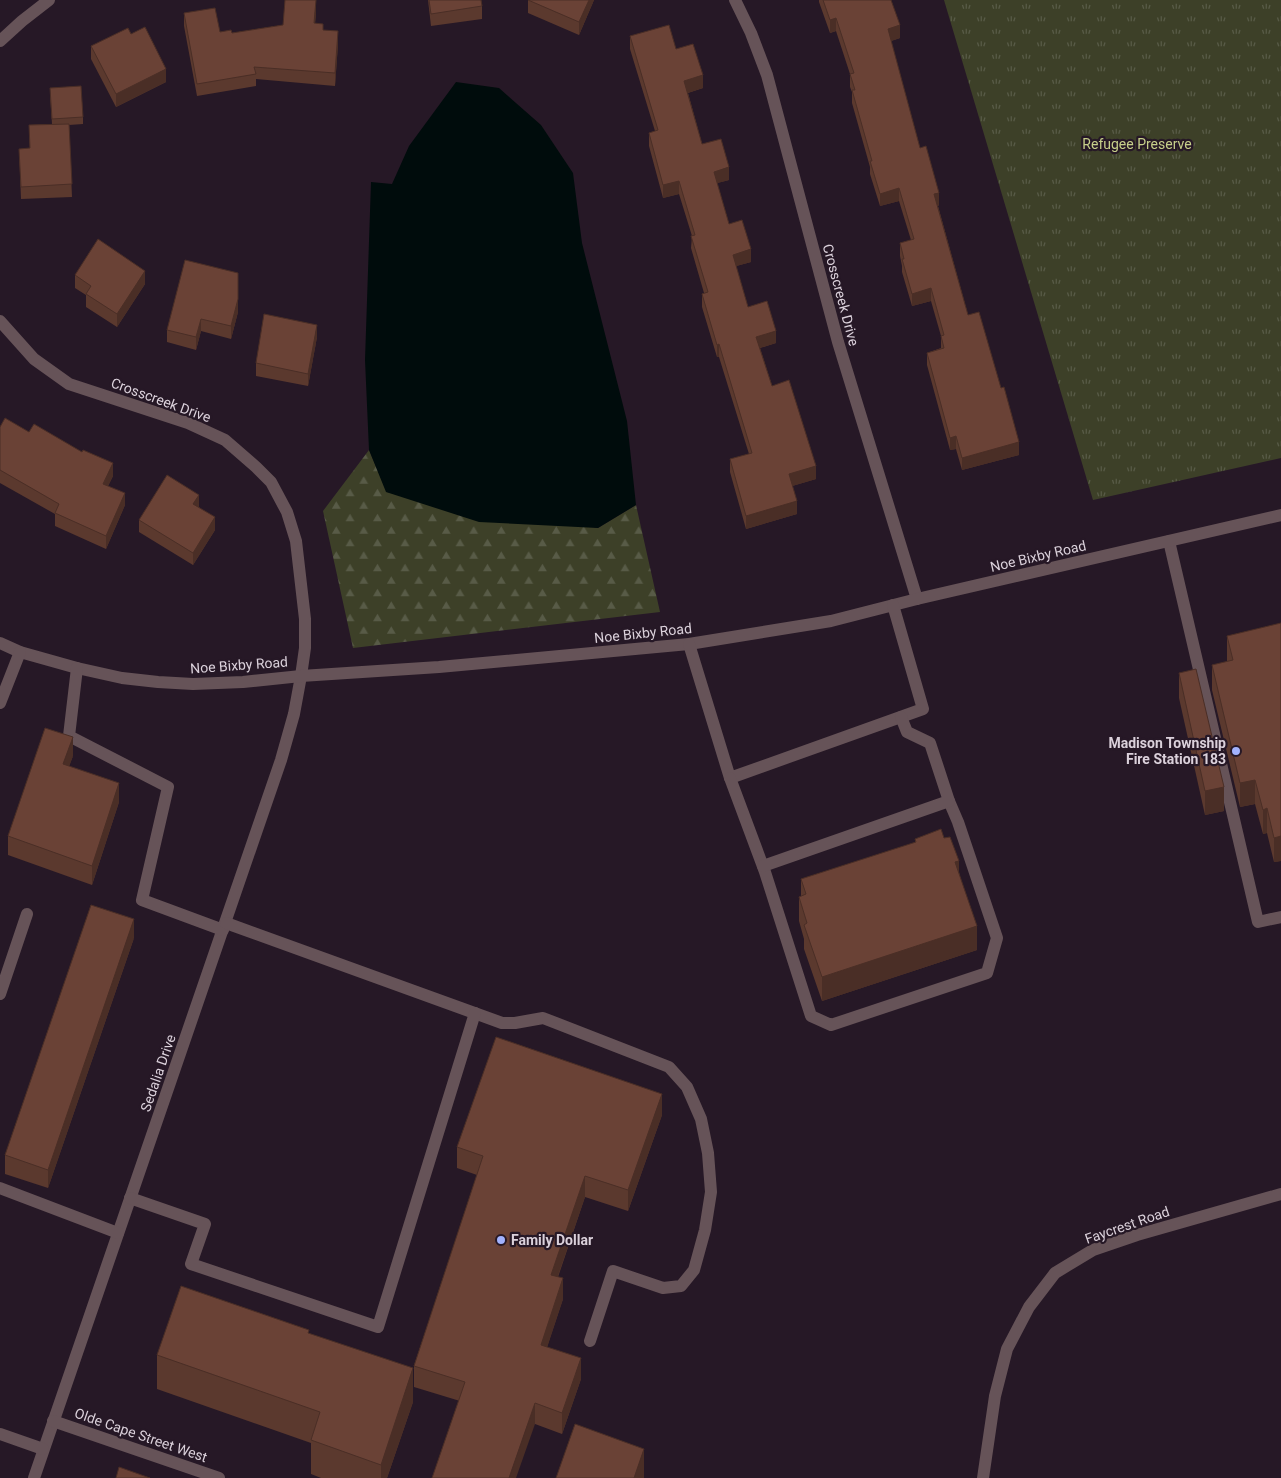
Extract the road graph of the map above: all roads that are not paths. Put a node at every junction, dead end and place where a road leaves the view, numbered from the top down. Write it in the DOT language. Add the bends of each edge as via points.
graph roads {
  1 [pos="49,0"];
  2 [pos="735,0"];
  3 [pos="0,41"];
  4 [pos="0,321"];
  5 [pos="1281,515"];
  6 [pos="1169,541"];
  7 [pos="917,599"];
  8 [pos="893,605"];
  9 [pos="0,643"];
  10 [pos="689,644"];
  11 [pos="20,652"];
  12 [pos="77,668"];
  13 [pos="301,676"];
  14 [pos="0,704"];
  15 [pos="901,717"];
  16 [pos="730,778"];
  17 [pos="949,801"];
  18 [pos="764,866"];
  19 [pos="26,914"];
  20 [pos="1281,917"];
  21 [pos="224,926"];
  22 [pos="0,994"];
  23 [pos="475,1013"];
  24 [pos="0,1188"];
  25 [pos="1281,1194"];
  26 [pos="130,1198"];
  27 [pos="118,1233"];
  28 [pos="590,1341"];
  29 [pos="53,1421"];
  30 [pos="0,1434"];
  31 [pos="44,1449"];
  32 [pos="34,1478"];
  33 [pos="219,1478"];
  34 [pos="983,1478"];
  1 -- 3 [label="street"];
  2 -- 7 [label="street, Crosscreek Drive" via="767,75 838,342"];
  4 -- 13 [label="street, Crosscreek Drive" via="34,360 69,384 188,423 225,440 271,482 287,512 296,541 305,619"];
  5 -- 6 [label="street, Noe Bixby Road"];
  6 -- 7 [label="street, Noe Bixby Road"];
  6 -- 20 [label="street" via="1258,922"];
  7 -- 8 [label="street, Noe Bixby Road"];
  8 -- 10 [label="street, Noe Bixby Road" via="831,621"];
  8 -- 15 [label="street" via="923,709"];
  9 -- 11 [label="street, Noe Bixby Road"];
  10 -- 13 [label="street, Noe Bixby Road"];
  10 -- 16 [label="street"];
  11 -- 12 [label="street, Noe Bixby Road"];
  11 -- 14 [label="street"];
  12 -- 13 [label="street, Noe Bixby Road" via="122,678 193,684"];
  12 -- 21 [label="street" via="69,736 168,787 142,900"];
  13 -- 21 [label="street, Sedalia Drive" via="281,760"];
  15 -- 16 [label="street"];
  15 -- 17 [label="street" via="907,732 930,743"];
  16 -- 18 [label="street"];
  17 -- 18 [label="street"];
  17 -- 18 [label="street" via="998,938 987,973 831,1025 811,1016"];
  19 -- 22 [label="street"];
  21 -- 23 [label="street"];
  21 -- 26 [label="street, Sedalia Drive"];
  23 -- 26 [label="street" via="378,1327 191,1264 205,1224"];
  23 -- 28 [label="street" via="502,1023 543,1018 669,1067 687,1087 701,1119 711,1192 694,1270 681,1286 663,1288 613,1271"];
  24 -- 27 [label="street"];
  25 -- 34 [label="street, Faycrest Road" via="1093,1250 1055,1273 1029,1307 1007,1349 995,1396"];
  26 -- 27 [label="street, Sedalia Drive"];
  27 -- 29 [label="street, Sedalia Drive"];
  29 -- 31 [label="street, Sedalia Drive"];
  29 -- 33 [label="street, Olde Cape Street West"];
  30 -- 31 [label="street"];
  31 -- 32 [label="street, Sedalia Drive"];
}
